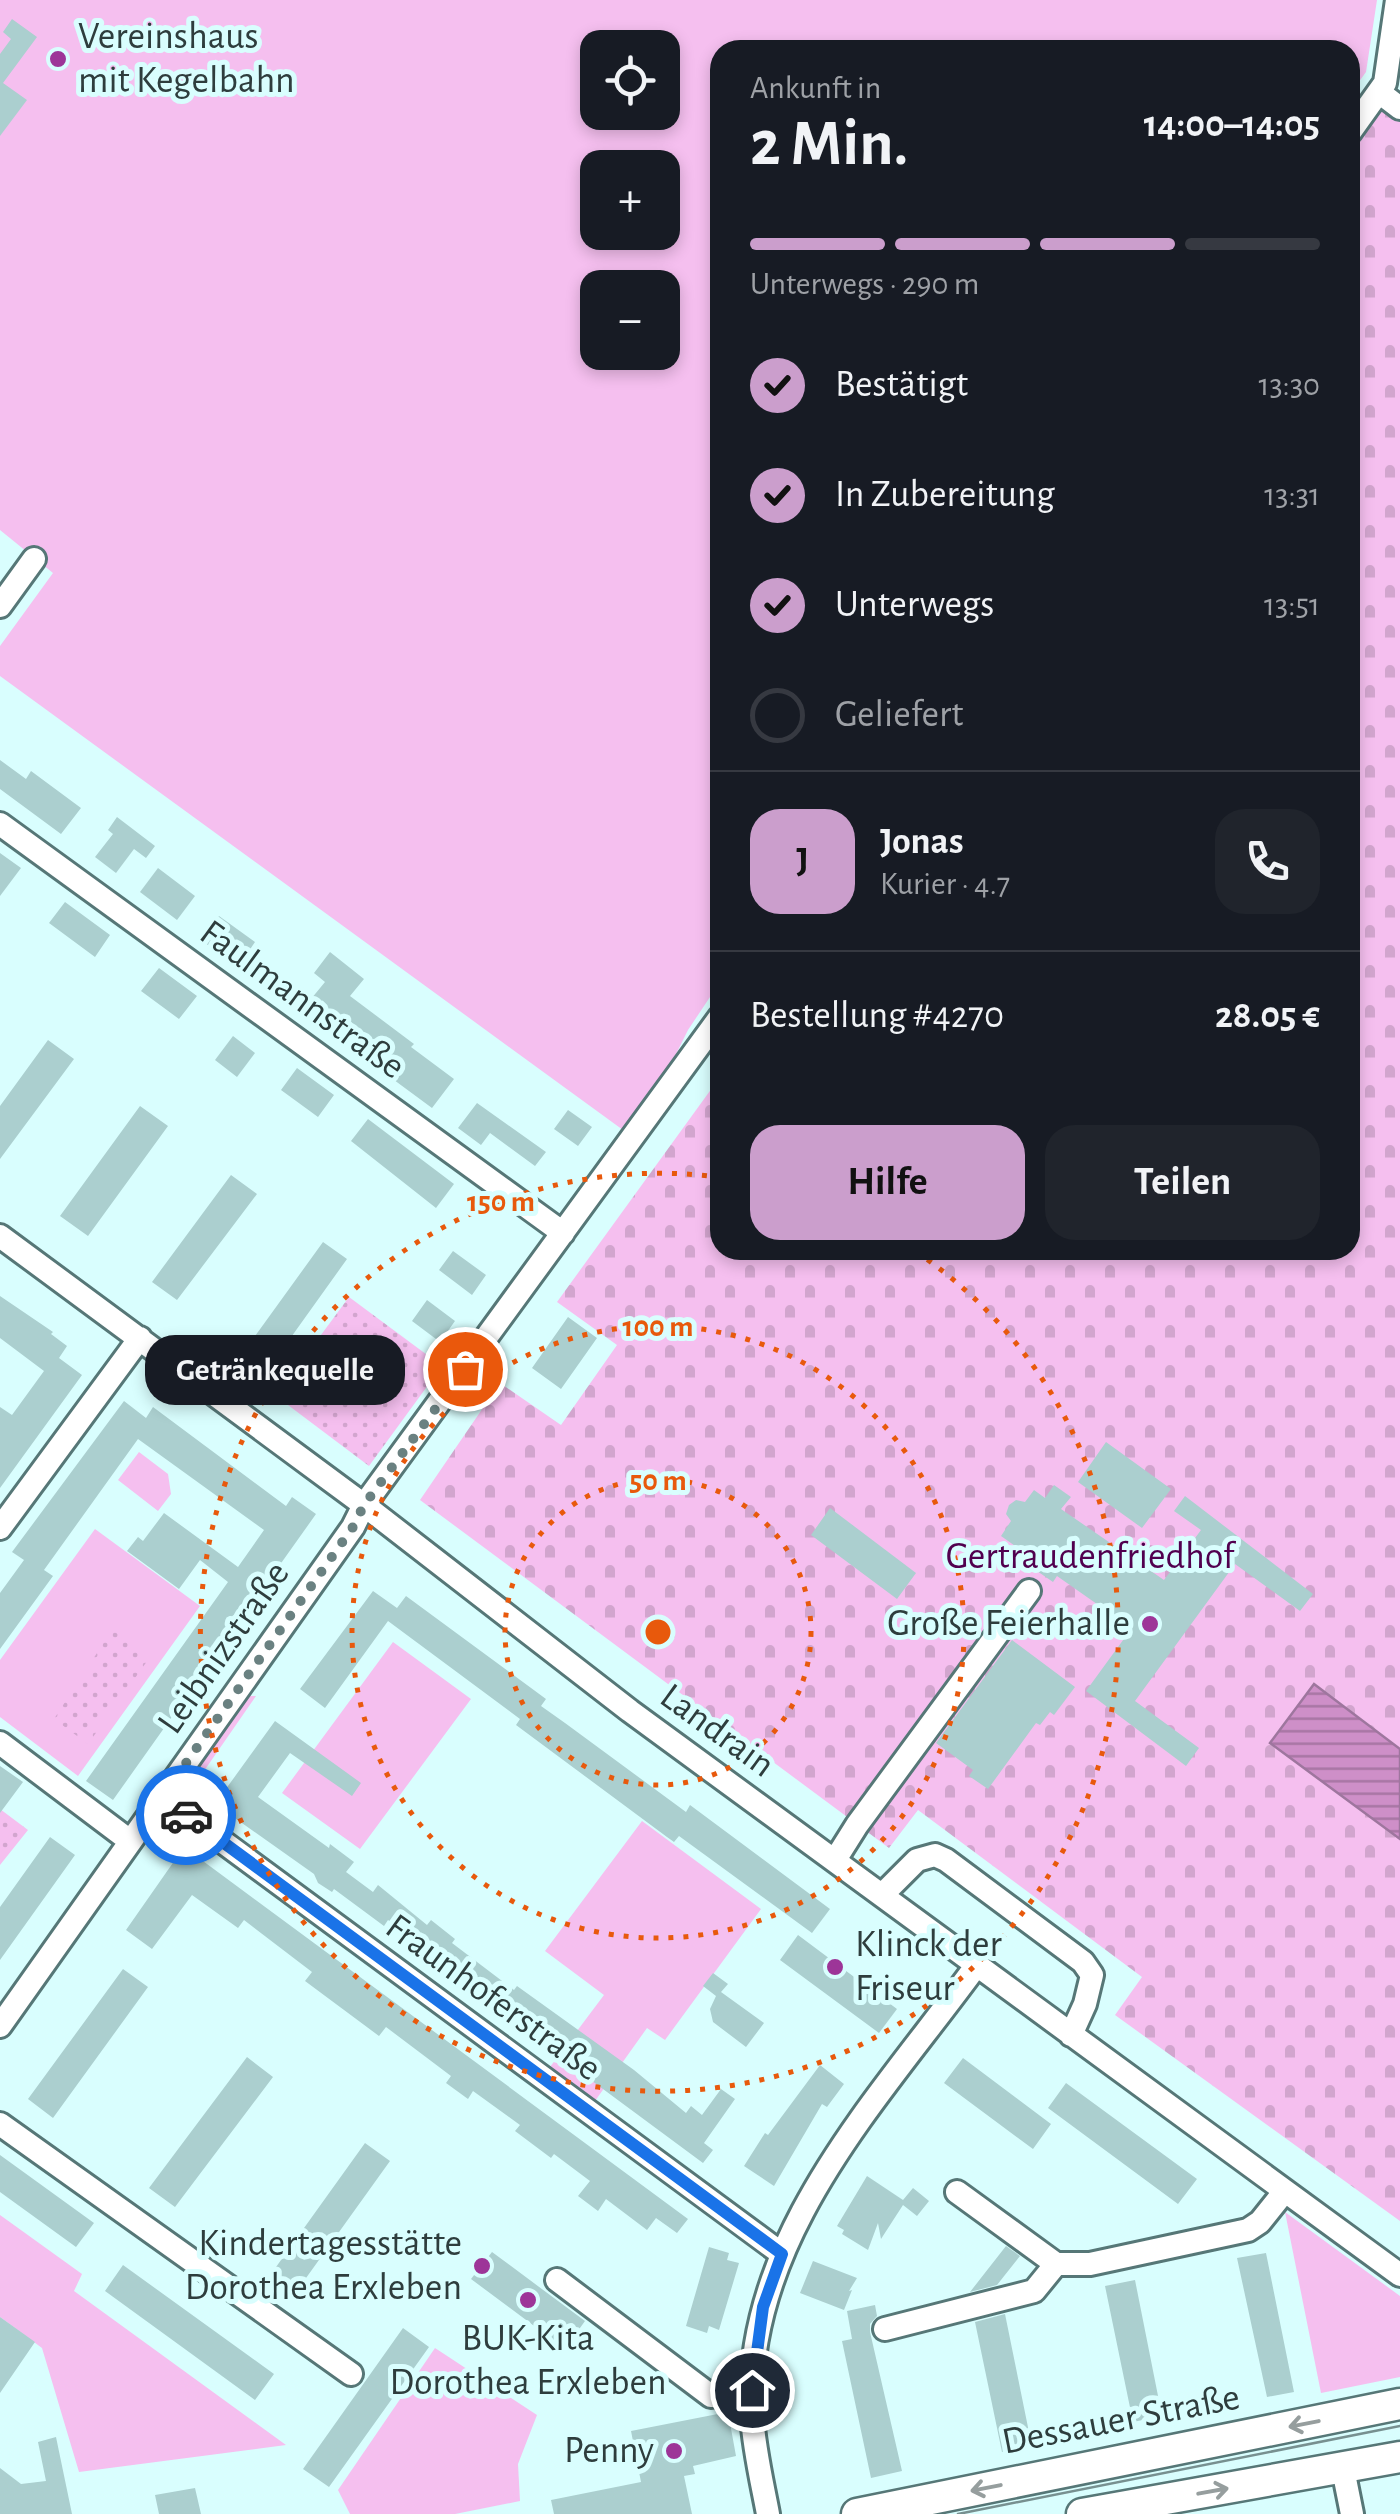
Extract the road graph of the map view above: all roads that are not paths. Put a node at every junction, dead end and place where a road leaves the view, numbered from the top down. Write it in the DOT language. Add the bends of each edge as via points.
graph roads {
  1 [pos="1397,0"];
  2 [pos="1388,84"];
  3 [pos="1400,108"];
  4 [pos="1360,119"];
  5 [pos="34,559"];
  6 [pos="0,606"];
  7 [pos="0,824"];
  8 [pos="710,1032"];
  9 [pos="562,1234"];
  10 [pos="0,1236"];
  11 [pos="140,1338"];
  12 [pos="364,1505"];
  13 [pos="0,1528"];
  14 [pos="1028,1591"];
  15 [pos="0,1744"];
  16 [pos="162,1797"];
  17 [pos="130,1841"];
  18 [pos="835,1860"];
  19 [pos="882,1895"];
  20 [pos="976,1966"];
  21 [pos="0,2026"];
  22 [pos="1071,2035"];
  23 [pos="0,2124"];
  24 [pos="957,2192"];
  25 [pos="1284,2192"];
  26 [pos="782,2254"];
  27 [pos="1056,2264"];
  28 [pos="1400,2274"];
  29 [pos="557,2280"];
  30 [pos="885,2329"];
  31 [pos="351,2374"];
  32 [pos="752,2390"];
  33 [pos="1400,2404"];
  34 [pos="1400,2457"];
  35 [pos="1342,2469"];
  36 [pos="768,2514"];
  37 [pos="857,2514"];
  38 [pos="1082,2514"];
  39 [pos="1352,2514"];
  1 -- 2 [label="street"];
  2 -- 3 [label="street"];
  2 -- 4 [label="street"];
  5 -- 6 [label="street"];
  7 -- 9 [label="street, Faulmannstraße"];
  8 -- 9 [label="street, Leibnizstraße"];
  9 -- 12 [label="street, Leibnizstraße"];
  10 -- 11 [label="street, Landrain"];
  11 -- 12 [label="street, Landrain"];
  11 -- 13 [label="street"];
  12 -- 16 [label="street, Leibnizstraße"];
  12 -- 18 [label="street, Landrain"];
  14 -- 18 [label="street"];
  15 -- 17 [label="street"];
  16 -- 17 [label="street, Leibnizstraße"];
  16 -- 26 [label="street, Fraunhoferstraße"];
  17 -- 21 [label="street, Leibnizstraße"];
  18 -- 19 [label="street, Landrain"];
  19 -- 20 [label="street, Landrain"];
  19 -- 22 [label="street" via="917,1860 946,1860 1083,1962 1092,1975"];
  20 -- 22 [label="street, Landrain"];
  20 -- 26 [label="street" via="851,2134"];
  22 -- 25 [label="street, Landrain"];
  23 -- 31 [label="street"];
  24 -- 27 [label="street"];
  25 -- 27 [label="street" via="1260,2222 1235,2234 1090,2264"];
  25 -- 28 [label="street, Landrain"];
  26 -- 32 [label="street" via="763,2307"];
  27 -- 30 [label="street" via="1034,2291"];
  29 -- 32 [label="street" via="711,2396"];
  32 -- 36 [label="street"];
  33 -- 37 [label="main road, Dessauer Straße, one-way"];
  34 -- 35 [label="main road"];
  38 -- 35 [label="main road, one-way"];
  35 -- 39 [label="street"];
}
